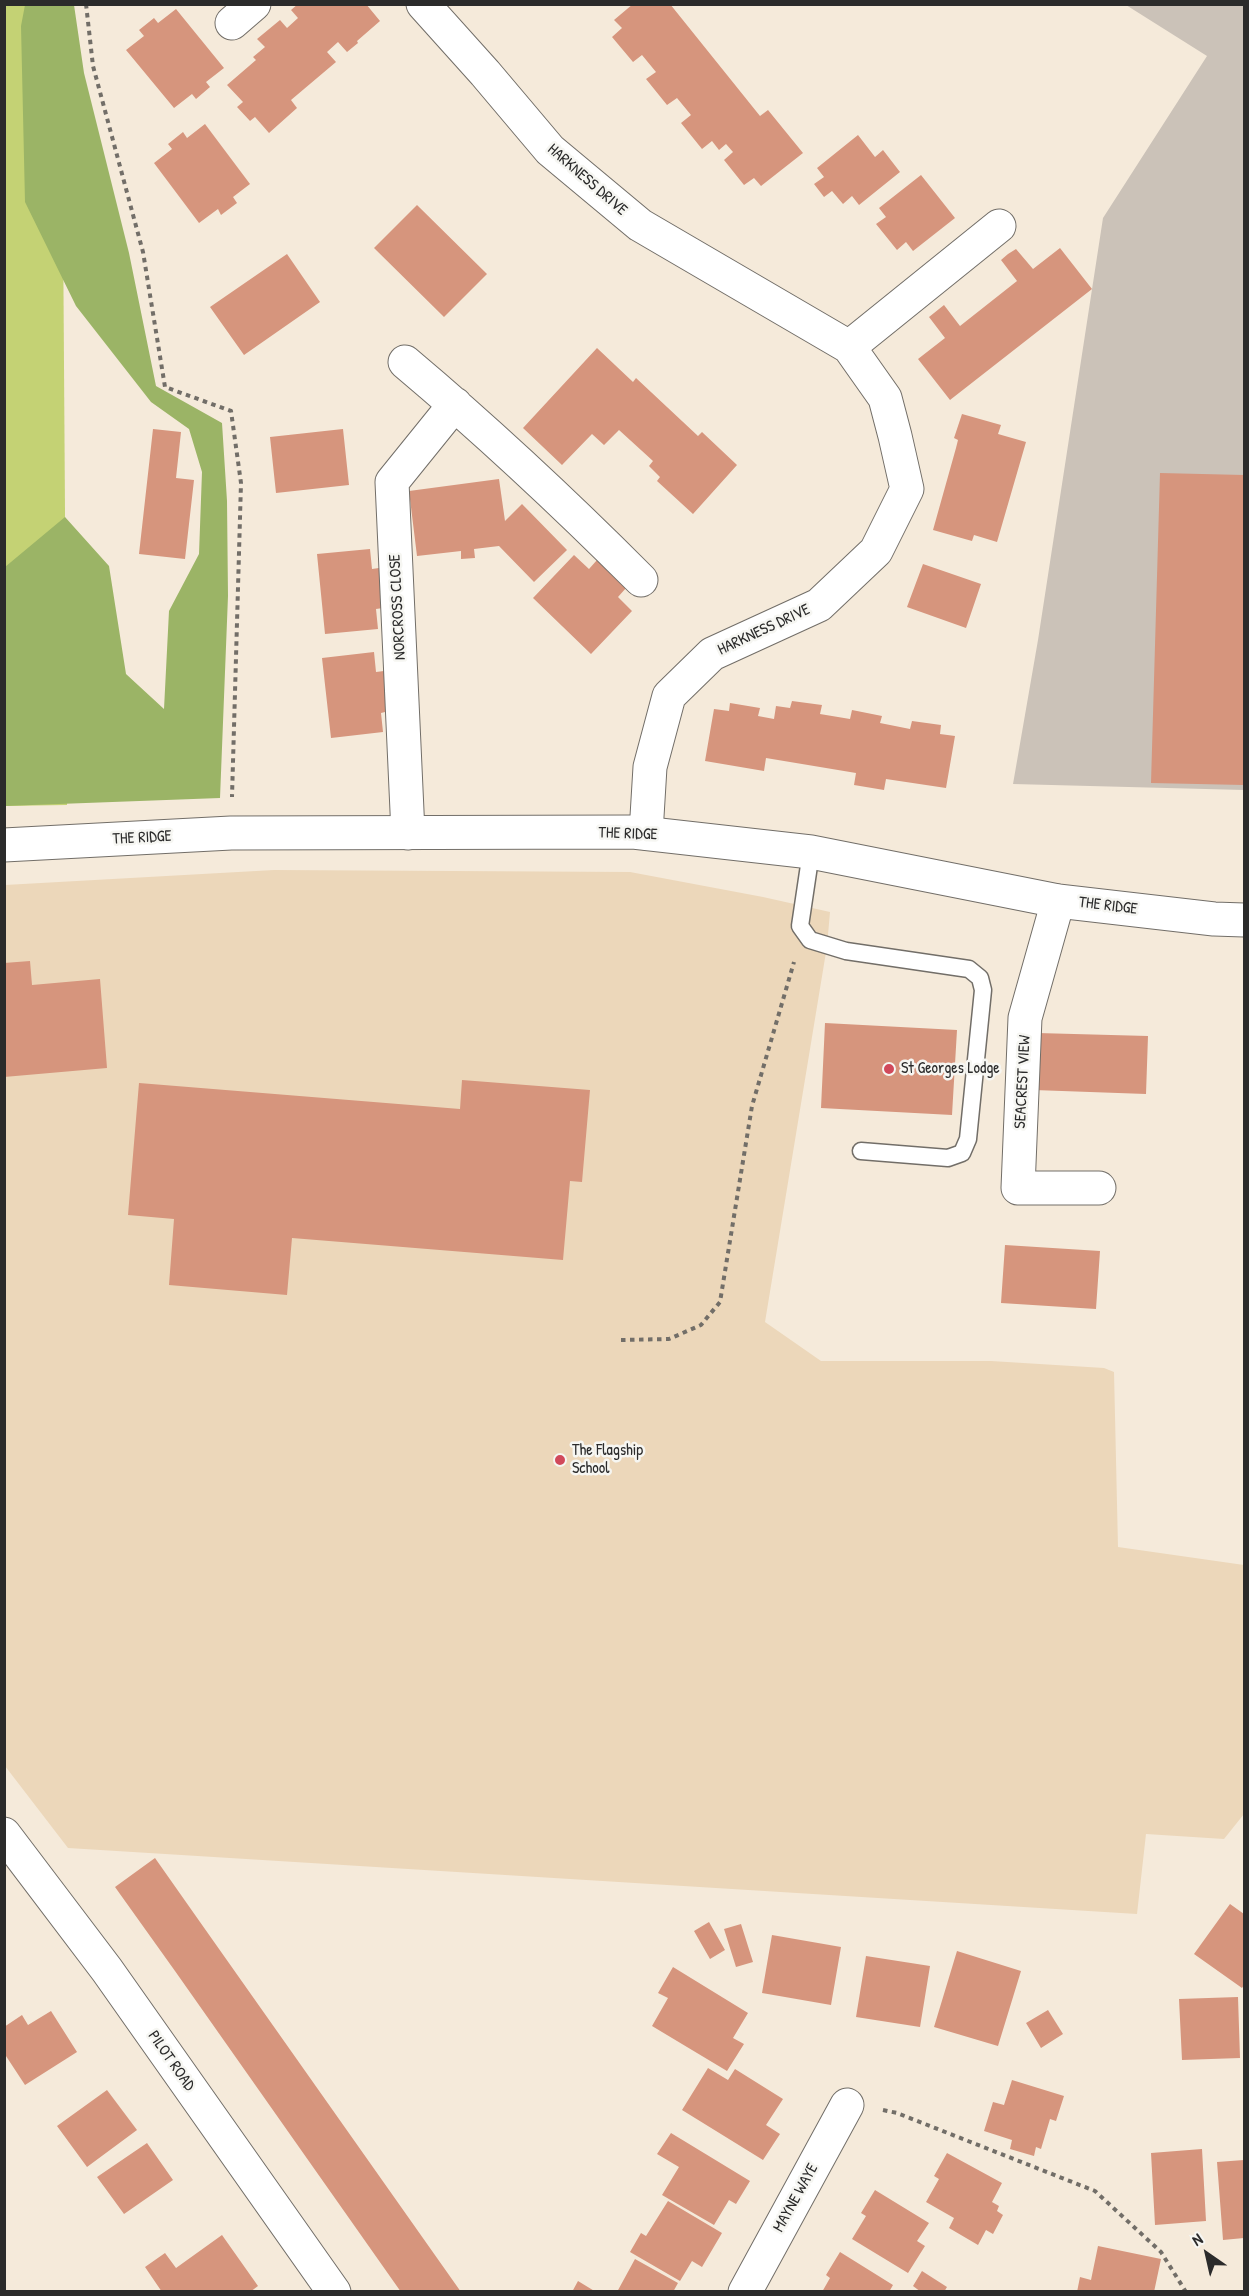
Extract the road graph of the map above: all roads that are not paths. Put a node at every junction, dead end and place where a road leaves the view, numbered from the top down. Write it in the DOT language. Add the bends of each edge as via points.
graph roads {
  1 [pos="423,4"];
  2 [pos="999,226"];
  3 [pos="849,347"];
  4 [pos="405,362"];
  5 [pos="455,404"];
  6 [pos="641,580"];
  7 [pos="408,833"];
  8 [pos="646,833"];
  9 [pos="4,845"];
  10 [pos="811,852"];
  11 [pos="1058,901"];
  12 [pos="1245,920"];
  13 [pos="861,1151"];
  14 [pos="1099,1188"];
  15 [pos="4,1834"];
  16 [pos="847,2105"];
  17 [pos="334,2292"];
  18 [pos="745,2292"];
  1 -- 3 [label="street, HARKNESS DRIVE" via="550,150 640,225"];
  2 -- 3 [label="street"];
  3 -- 8 [label="street, HARKNESS DRIVE" via="885,398 907,489 876,551 819,605 712,654 669,696 650,767"];
  4 -- 5 [label="street"];
  5 -- 6 [label="street" via="564,503"];
  5 -- 7 [label="street, NORCROSS CLOSE" via="392,482"];
  7 -- 8 [label="street, THE RIDGE"];
  7 -- 9 [label="street, THE RIDGE" via="231,833"];
  8 -- 10 [label="street, THE RIDGE"];
  10 -- 11 [label="street, THE RIDGE"];
  10 -- 13 [label="lane" via="800,926 810,940 886,958 969,969 980,978 983,990 968,1139 962,1154 948,1158"];
  11 -- 12 [label="street, THE RIDGE"];
  11 -- 14 [label="street, SEACREST VIEW" via="1025,1018 1018,1188"];
  15 -- 17 [label="street, PILOT ROAD" via="107,1970"];
  16 -- 18 [label="street, MAYNE WAYE"];
}
